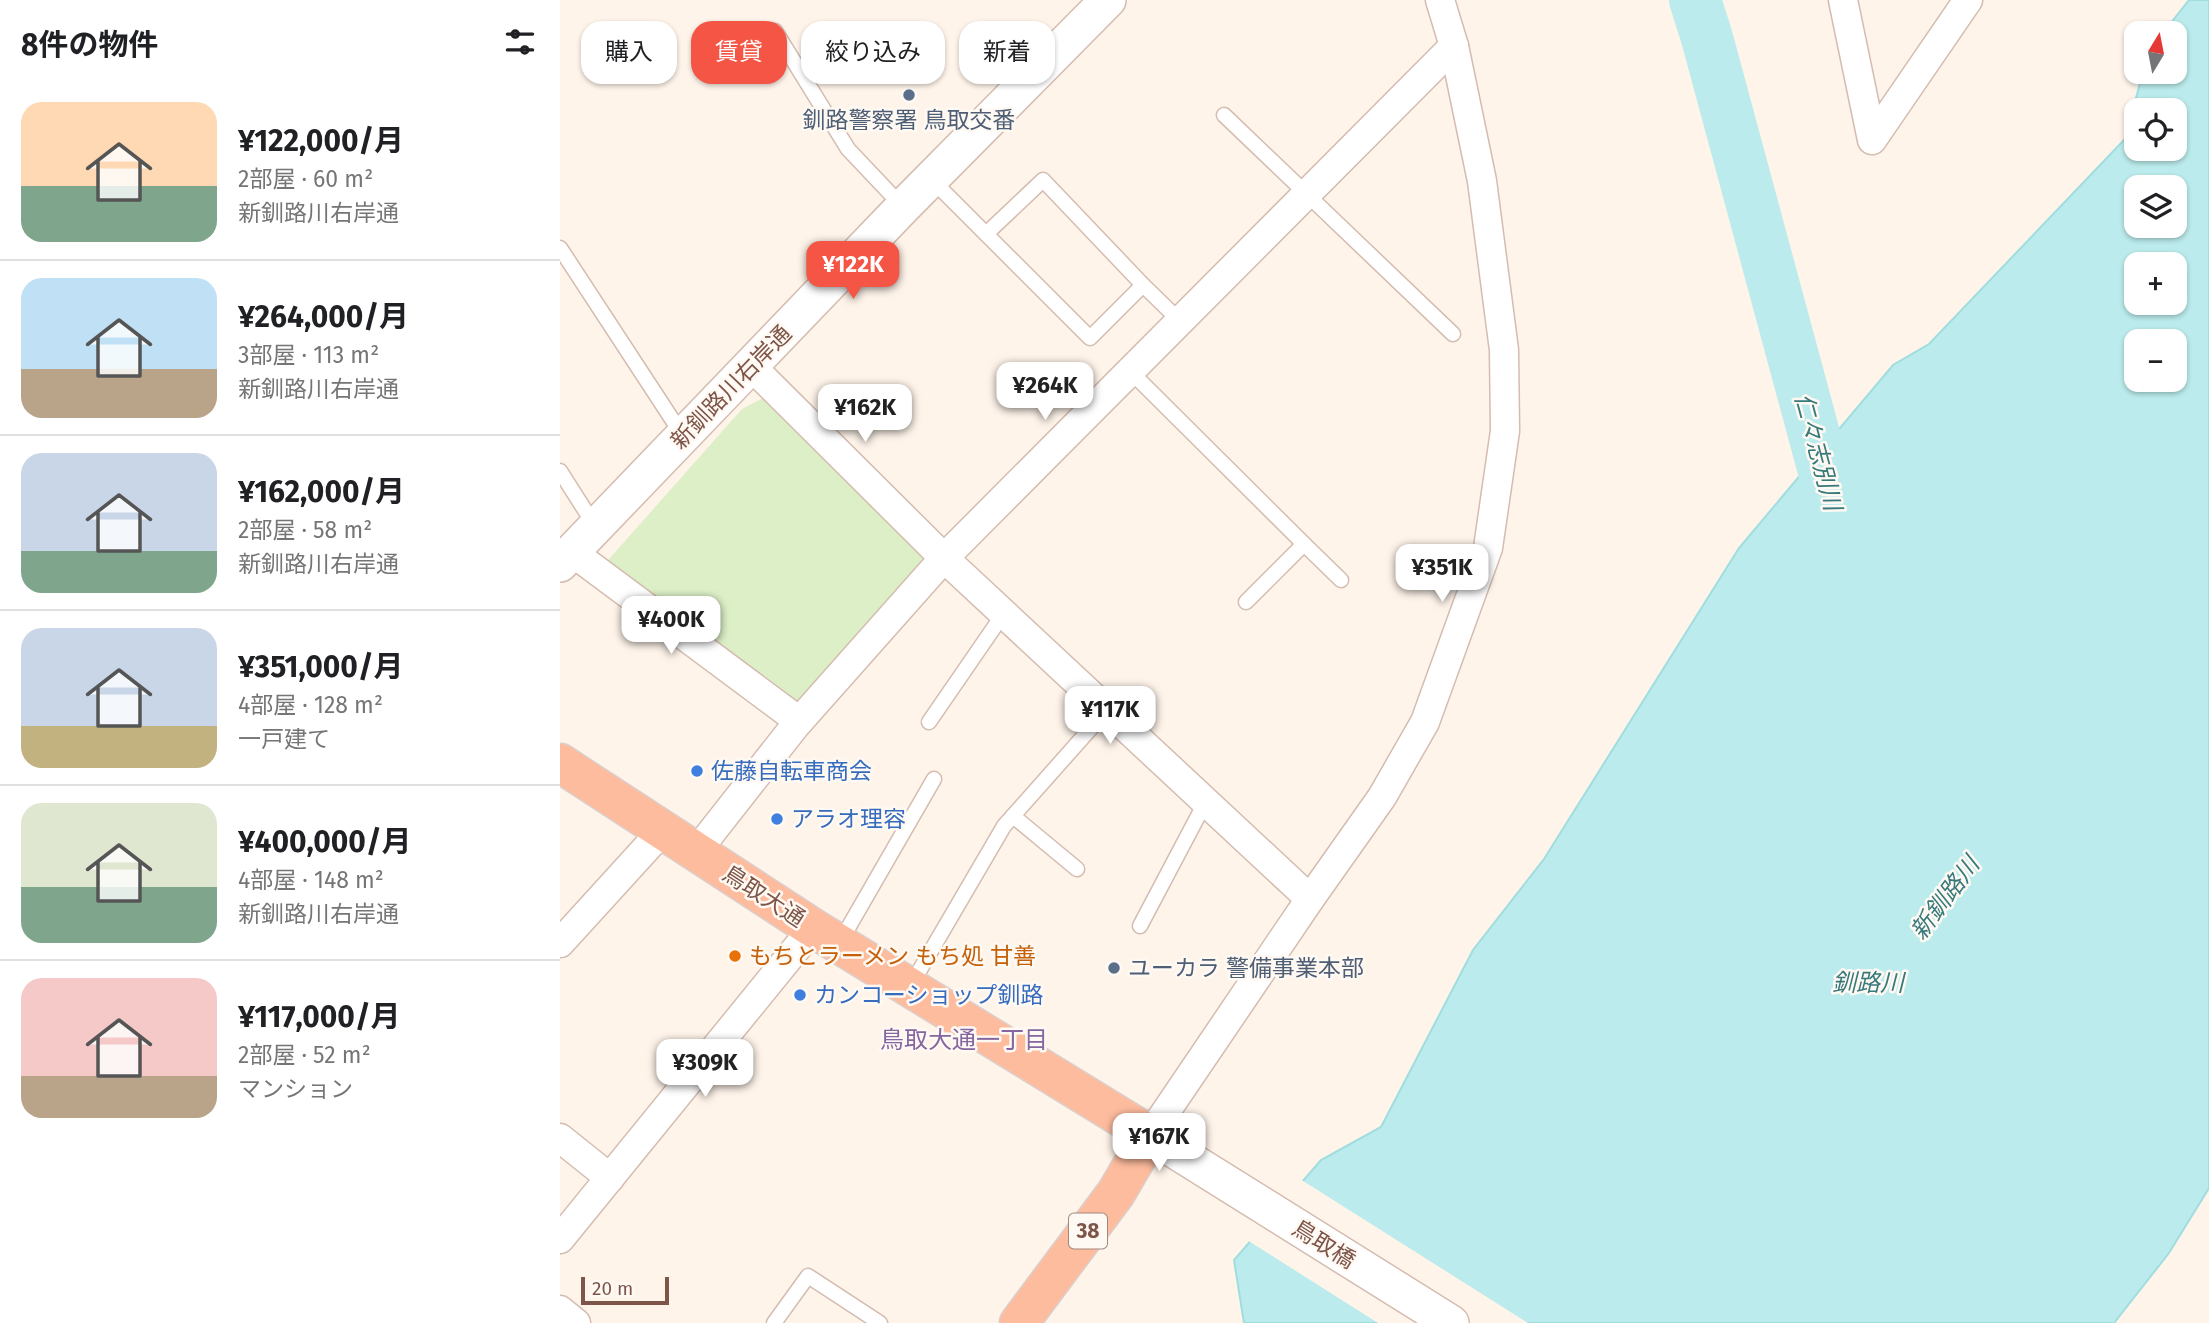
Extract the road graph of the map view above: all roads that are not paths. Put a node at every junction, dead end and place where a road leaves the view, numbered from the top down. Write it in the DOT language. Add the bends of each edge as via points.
graph roads {
  1 [pos="1108,0"];
  2 [pos="1440,0"];
  3 [pos="1843,0"];
  4 [pos="1968,0"];
  5 [pos="1454,46"];
  6 [pos="787,50"];
  7 [pos="1224,116"];
  8 [pos="931,179"];
  9 [pos="1306,195"];
  10 [pos="904,207"];
  11 [pos="986,234"];
  12 [pos="560,248"];
  13 [pos="1143,285"];
  14 [pos="1180,321"];
  15 [pos="1453,334"];
  16 [pos="751,366"];
  17 [pos="1130,371"];
  18 [pos="683,436"];
  19 [pos="560,471"];
  20 [pos="1304,544"];
  21 [pos="576,548"];
  22 [pos="944,558"];
  23 [pos="1340,580"];
  24 [pos="1246,603"];
  25 [pos="1004,613"];
  26 [pos="1107,710"];
  27 [pos="799,721"];
  28 [pos="929,722"];
  29 [pos="560,762"];
  30 [pos="934,779"];
  31 [pos="1206,801"];
  32 [pos="1013,816"];
  33 [pos="663,830"];
  34 [pos="696,852"];
  35 [pos="1077,869"];
  36 [pos="1310,899"];
  37 [pos="1140,926"];
  38 [pos="826,936"];
  39 [pos="560,943"];
  40 [pos="910,987"];
  41 [pos="1150,1135"];
  42 [pos="560,1138"];
  43 [pos="610,1178"];
  44 [pos="560,1239"];
  45 [pos="560,1310"];
  46 [pos="576,1323"];
  47 [pos="774,1323"];
  48 [pos="880,1323"];
  49 [pos="1019,1323"];
  50 [pos="1451,1323"];
  1 -- 8 [label="street, 新釧路川右岸通"];
  2 -- 5 [label="street"];
  3 -- 4 [label="street" via="1872,140"];
  5 -- 9 [label="street"];
  5 -- 36 [label="street" via="1482,181 1504,351 1505,430 1488,548 1425,723 1382,797"];
  6 -- 10 [label="lane" via="848,149"];
  7 -- 9 [label="lane"];
  8 -- 10 [label="street, 新釧路川右岸通"];
  8 -- 11 [label="lane"];
  9 -- 14 [label="street"];
  9 -- 15 [label="lane"];
  10 -- 16 [label="street, 新釧路川右岸通"];
  11 -- 13 [label="lane" via="1090,338"];
  11 -- 13 [label="lane" via="1042,180"];
  12 -- 18 [label="lane"];
  13 -- 14 [label="lane"];
  14 -- 17 [label="street"];
  16 -- 18 [label="street, 新釧路川右岸通"];
  16 -- 22 [label="street"];
  17 -- 20 [label="lane"];
  17 -- 22 [label="street"];
  18 -- 21 [label="street, 新釧路川右岸通"];
  19 -- 21 [label="lane"];
  20 -- 23 [label="lane"];
  20 -- 24 [label="lane"];
  21 -- 27 [label="street"];
  22 -- 25 [label="street"];
  22 -- 27 [label="street"];
  25 -- 26 [label="street"];
  25 -- 28 [label="lane"];
  26 -- 31 [label="street"];
  26 -- 32 [label="lane"];
  27 -- 34 [label="street"];
  29 -- 33 [label="highway, 鳥取大通"];
  30 -- 38 [label="lane"];
  31 -- 36 [label="street"];
  31 -- 37 [label="lane"];
  32 -- 35 [label="lane"];
  32 -- 40 [label="lane"];
  33 -- 34 [label="highway, 鳥取大通"];
  33 -- 39 [label="street"];
  34 -- 38 [label="highway, 鳥取大通"];
  36 -- 41 [label="street"];
  38 -- 40 [label="highway, 鳥取大通"];
  38 -- 43 [label="street"];
  40 -- 41 [label="highway, 鳥取大通"];
  41 -- 49 [label="highway, 38" via="1116,1193"];
  41 -- 50 [label="street, 鳥取橋"];
  42 -- 43 [label="street"];
  43 -- 44 [label="street"];
  45 -- 46 [label="street"];
  47 -- 48 [label="lane" via="808,1276"];
}
